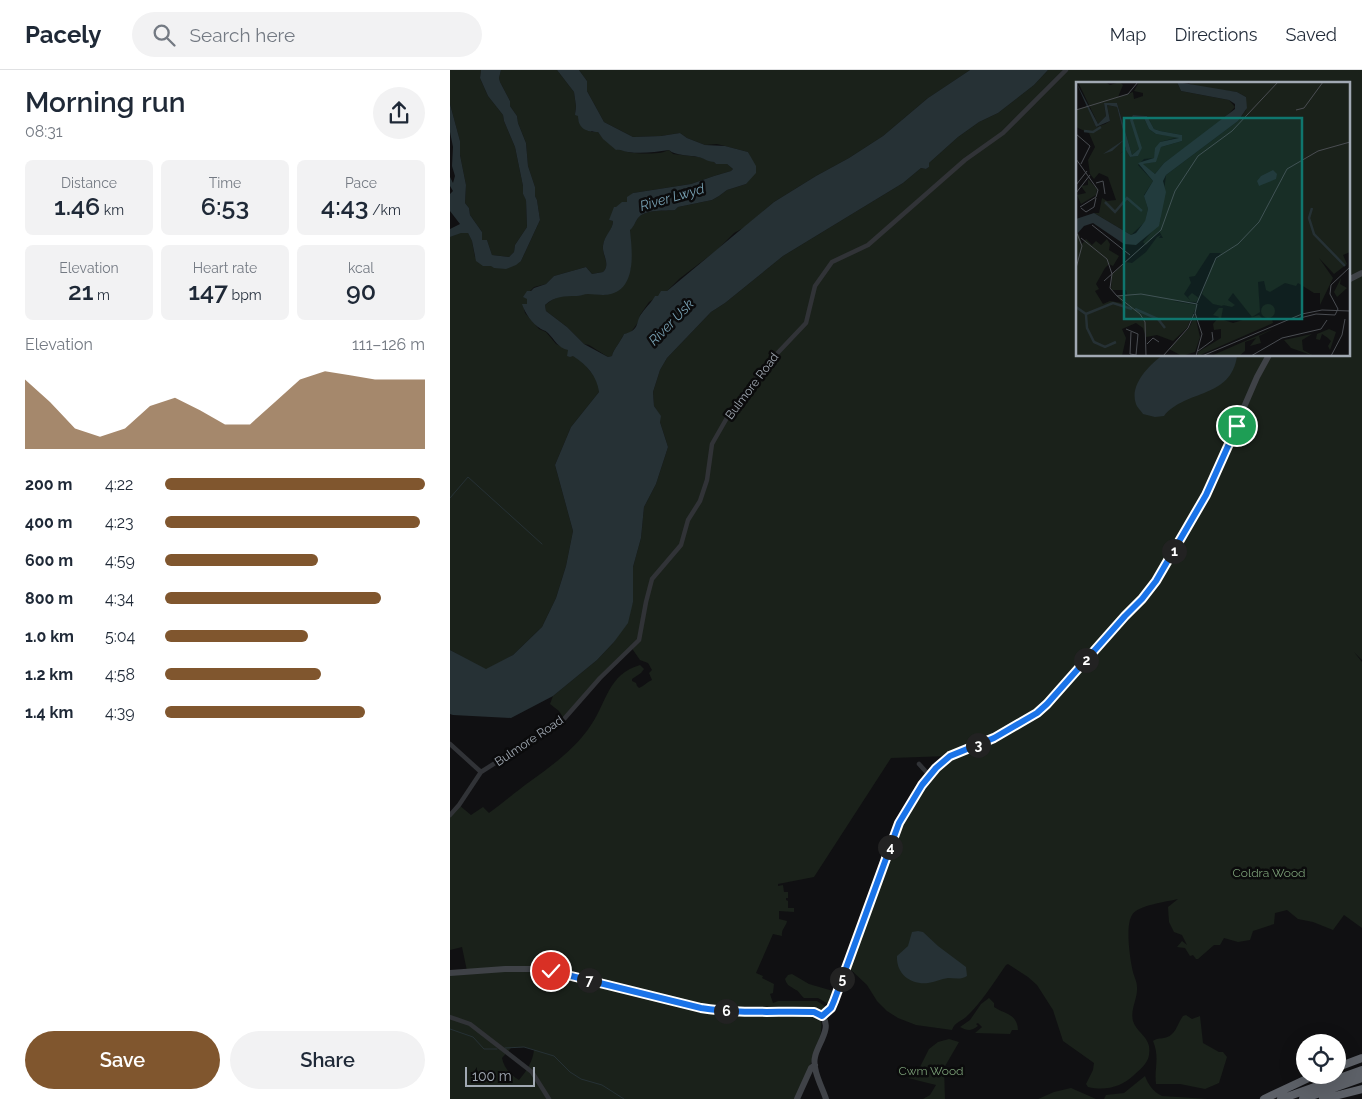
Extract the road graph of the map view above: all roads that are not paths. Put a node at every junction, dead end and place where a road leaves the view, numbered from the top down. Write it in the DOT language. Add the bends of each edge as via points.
graph roads {
  1 [pos="1066,70"];
  2 [pos="1362,273"];
  3 [pos="1349,280"];
  4 [pos="1268,356"];
  5 [pos="450,744"];
  6 [pos="919,764"];
  7 [pos="481,772"];
  8 [pos="929,775"];
  9 [pos="450,814"];
  10 [pos="450,973"];
  11 [pos="822,1016"];
  12 [pos="450,1017"];
  13 [pos="1362,1058"];
  14 [pos="1346,1064"];
  15 [pos="815,1065"];
  16 [pos="1362,1070"];
  17 [pos="1362,1078"];
  18 [pos="1296,1084"];
  19 [pos="1362,1090"];
  20 [pos="550,1099"];
  21 [pos="798,1099"];
  22 [pos="826,1099"];
  23 [pos="1264,1099"];
  24 [pos="1281,1099"];
  25 [pos="1304,1099"];
  26 [pos="1322,1099"];
  27 [pos="1334,1099"];
  1 -- 7 [label="street, Bulmore Road" via="1003,133 965,160 868,245 832,262 815,286 806,323 737,402 712,444 707,480 700,501 688,520 681,545 652,579 639,640 564,719"];
  2 -- 3 [label="street"];
  4 -- 8 [label="street" via="1206,495 1142,599 1037,713 994,738 950,756"];
  5 -- 7 [label="street"];
  6 -- 8 [label="street"];
  7 -- 9 [label="street, Bulmore Road"];
  8 -- 11 [label="street" via="899,823 834,1001"];
  10 -- 11 [label="street" via="538,969 719,1011 814,1012"];
  11 -- 15 [label="street" via="826,1024 815,1055"];
  12 -- 20 [label="street" via="470,1024 532,1072"];
  13 -- 14 [label="highway"];
  15 -- 21 [label="street" via="810,1068"];
  15 -- 22 [label="street"];
  16 -- 24 [label="highway"];
  17 -- 25 [label="highway"];
  18 -- 23 [label="highway"];
  19 -- 26 [label="highway"];
  19 -- 27 [label="highway"];
}
